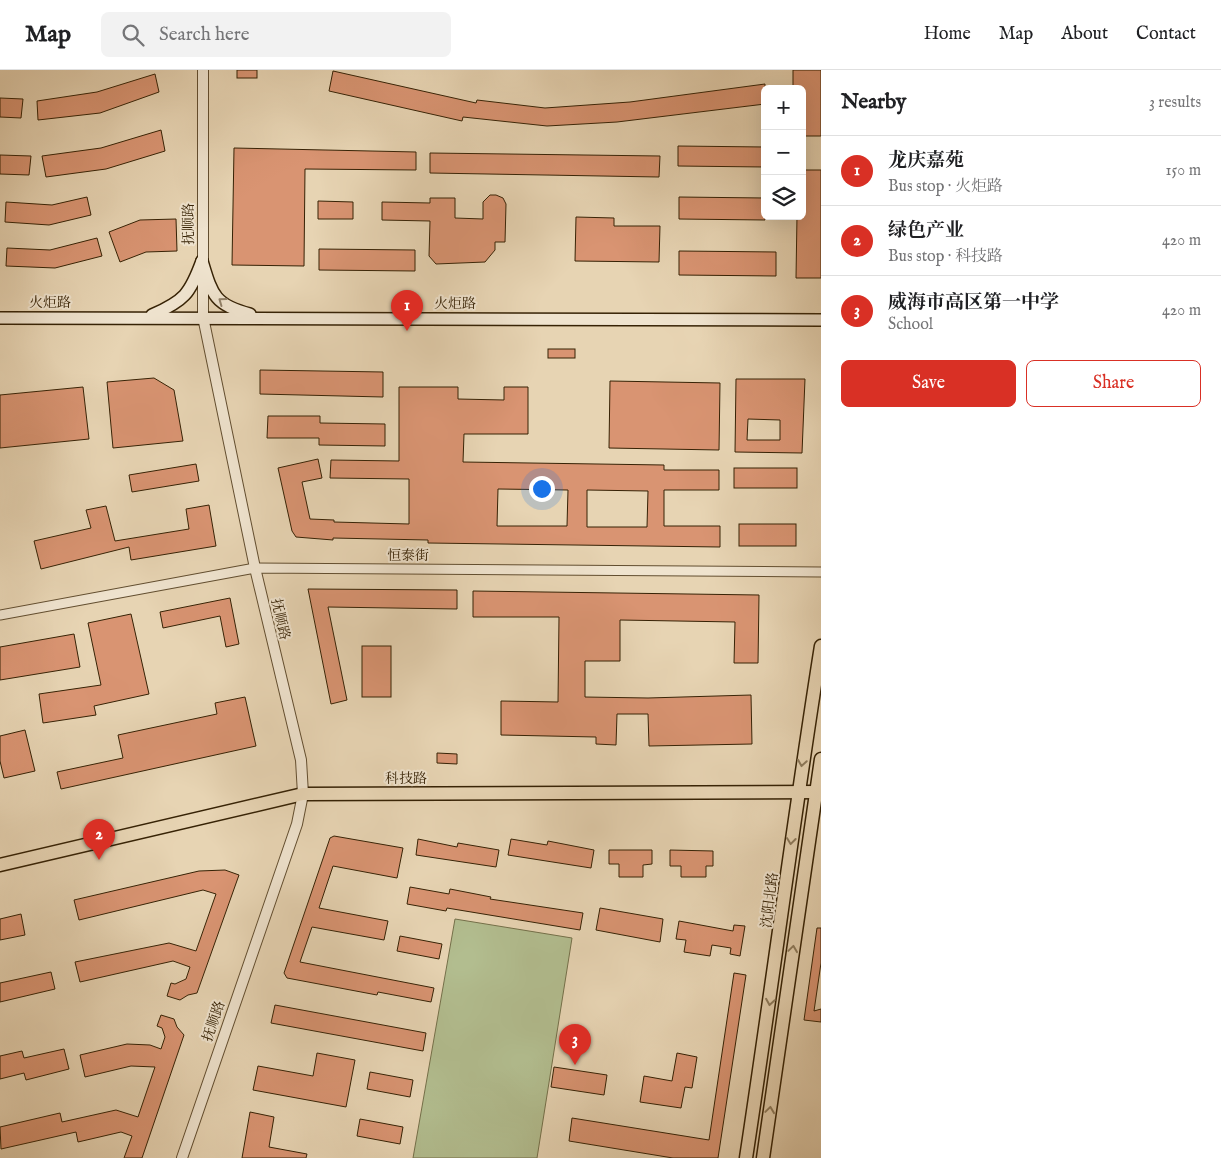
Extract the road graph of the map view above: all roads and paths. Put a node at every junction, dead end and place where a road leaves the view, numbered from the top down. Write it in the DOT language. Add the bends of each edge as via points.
graph roads {
  1 [pos="203,70"];
  2 [pos="202,261"];
  3 [pos="821,315"];
  4 [pos="146,317"];
  5 [pos="203,317"];
  6 [pos="0,318"];
  7 [pos="264,318"];
  8 [pos="802,320"];
  9 [pos="821,320"];
  10 [pos="821,324"];
  11 [pos="255,568"];
  12 [pos="821,572"];
  13 [pos="0,615"];
  14 [pos="821,646"];
  15 [pos="821,759"];
  16 [pos="818,792"];
  17 [pos="798,793"];
  18 [pos="303,794"];
  19 [pos="0,865"];
  20 [pos="182,1158"];
  21 [pos="746,1158"];
  22 [pos="763,1158"];
  1 -- 2 [label="street, 抚顺路"];
  2 -- 4 [label="main road" via="193,286 185,297 174,306"];
  2 -- 5 [label="street, 抚顺路"];
  7 -- 2 [label="main road, one-way" via="238,311 220,301 212,292"];
  3 -- 8 [label="main road"];
  4 -- 5 [label="main road, 火炬路"];
  4 -- 6 [label="main road, 火炬路"];
  5 -- 7 [label="main road, 火炬路"];
  5 -- 11 [label="street, 抚顺路"];
  7 -- 8 [label="main road, 火炬路"];
  8 -- 9 [label="main road, 火炬路"];
  8 -- 10 [label="main road"];
  11 -- 12 [label="street, 恒泰街"];
  11 -- 13 [label="street, 恒泰街"];
  11 -- 18 [label="street, 抚顺路" via="301,760"];
  14 -- 17 [label="main road, 沈阳北路, one-way"];
  15 -- 16 [label="main road"];
  16 -- 17 [label="main road, 科技路"];
  22 -- 16 [label="main road, one-way"];
  17 -- 18 [label="main road, 科技路"];
  17 -- 21 [label="main road, 沈阳北路, one-way"];
  18 -- 19 [label="main road, 科技路"];
  18 -- 20 [label="street, 抚顺路" via="297,824"];
}
